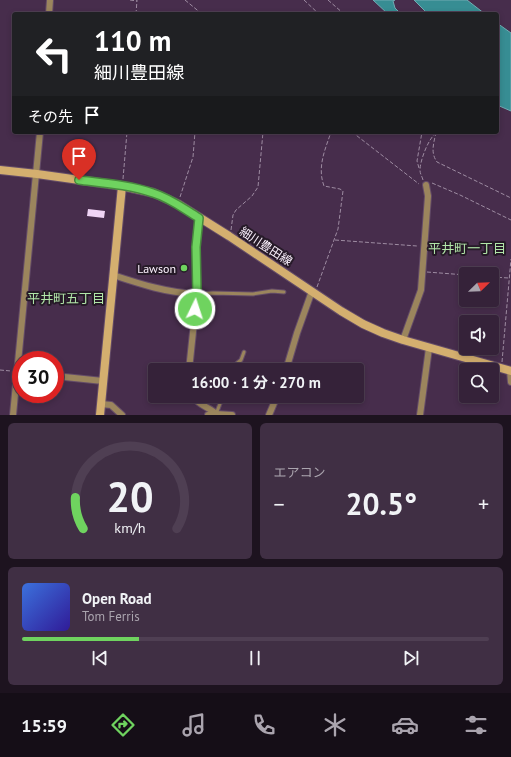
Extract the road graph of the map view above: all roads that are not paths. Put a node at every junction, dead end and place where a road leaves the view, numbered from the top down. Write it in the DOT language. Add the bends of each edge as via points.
graph roads {
  1 [pos="50,0"];
  2 [pos="49,12"];
  3 [pos="40,134"];
  4 [pos="0,170"];
  5 [pos="36,174"];
  6 [pos="122,186"];
  7 [pos="426,186"];
  8 [pos="199,218"];
  9 [pos="113,275"];
  10 [pos="284,292"];
  11 [pos="314,292"];
  12 [pos="197,294"];
  13 [pos="402,340"];
  14 [pos="429,348"];
  15 [pos="21,351"];
  16 [pos="244,352"];
  17 [pos="190,363"];
  18 [pos="237,363"];
  19 [pos="288,363"];
  20 [pos="511,371"];
  21 [pos="64,377"];
  22 [pos="103,381"];
  23 [pos="511,382"];
  24 [pos="15,403"];
  25 [pos="200,403"];
  26 [pos="220,403"];
  27 [pos="274,403"];
  28 [pos="102,404"];
  29 [pos="13,415"];
  30 [pos="100,415"];
  31 [pos="122,415"];
  32 [pos="208,415"];
  33 [pos="216,415"];
  34 [pos="232,415"];
  35 [pos="269,415"];
  36 [pos="420,415"];
  1 -- 2 [label="street"];
  3 -- 5 [label="street"];
  4 -- 5 [label="main road, 細川豊田線"];
  5 -- 6 [label="main road, 細川豊田線"];
  5 -- 15 [label="street"];
  6 -- 8 [label="main road, 細川豊田線" via="154,193 178,204"];
  6 -- 9 [label="main road"];
  7 -- 13 [label="street" via="428,196 421,290"];
  8 -- 11 [label="main road, 細川豊田線"];
  8 -- 12 [label="street" via="196,247"];
  9 -- 12 [label="street" via="179,293"];
  9 -- 22 [label="main road"];
  10 -- 12 [label="lane"];
  11 -- 13 [label="main road, 細川豊田線" via="363,324"];
  11 -- 19 [label="street"];
  12 -- 17 [label="street"];
  13 -- 14 [label="main road, 細川豊田線"];
  14 -- 20 [label="main road, 細川豊田線"];
  14 -- 36 [label="street"];
  16 -- 18 [label="lane"];
  20 -- 23 [label="street"];
  21 -- 22 [label="street"];
  22 -- 28 [label="main road"];
  24 -- 29 [label="street"];
  25 -- 33 [label="street"];
  26 -- 33 [label="lane"];
  27 -- 35 [label="street"];
  28 -- 30 [label="main road"];
  28 -- 31 [label="street" via="111,405"];
  32 -- 33 [label="street"];
  33 -- 34 [label="street"];
}
